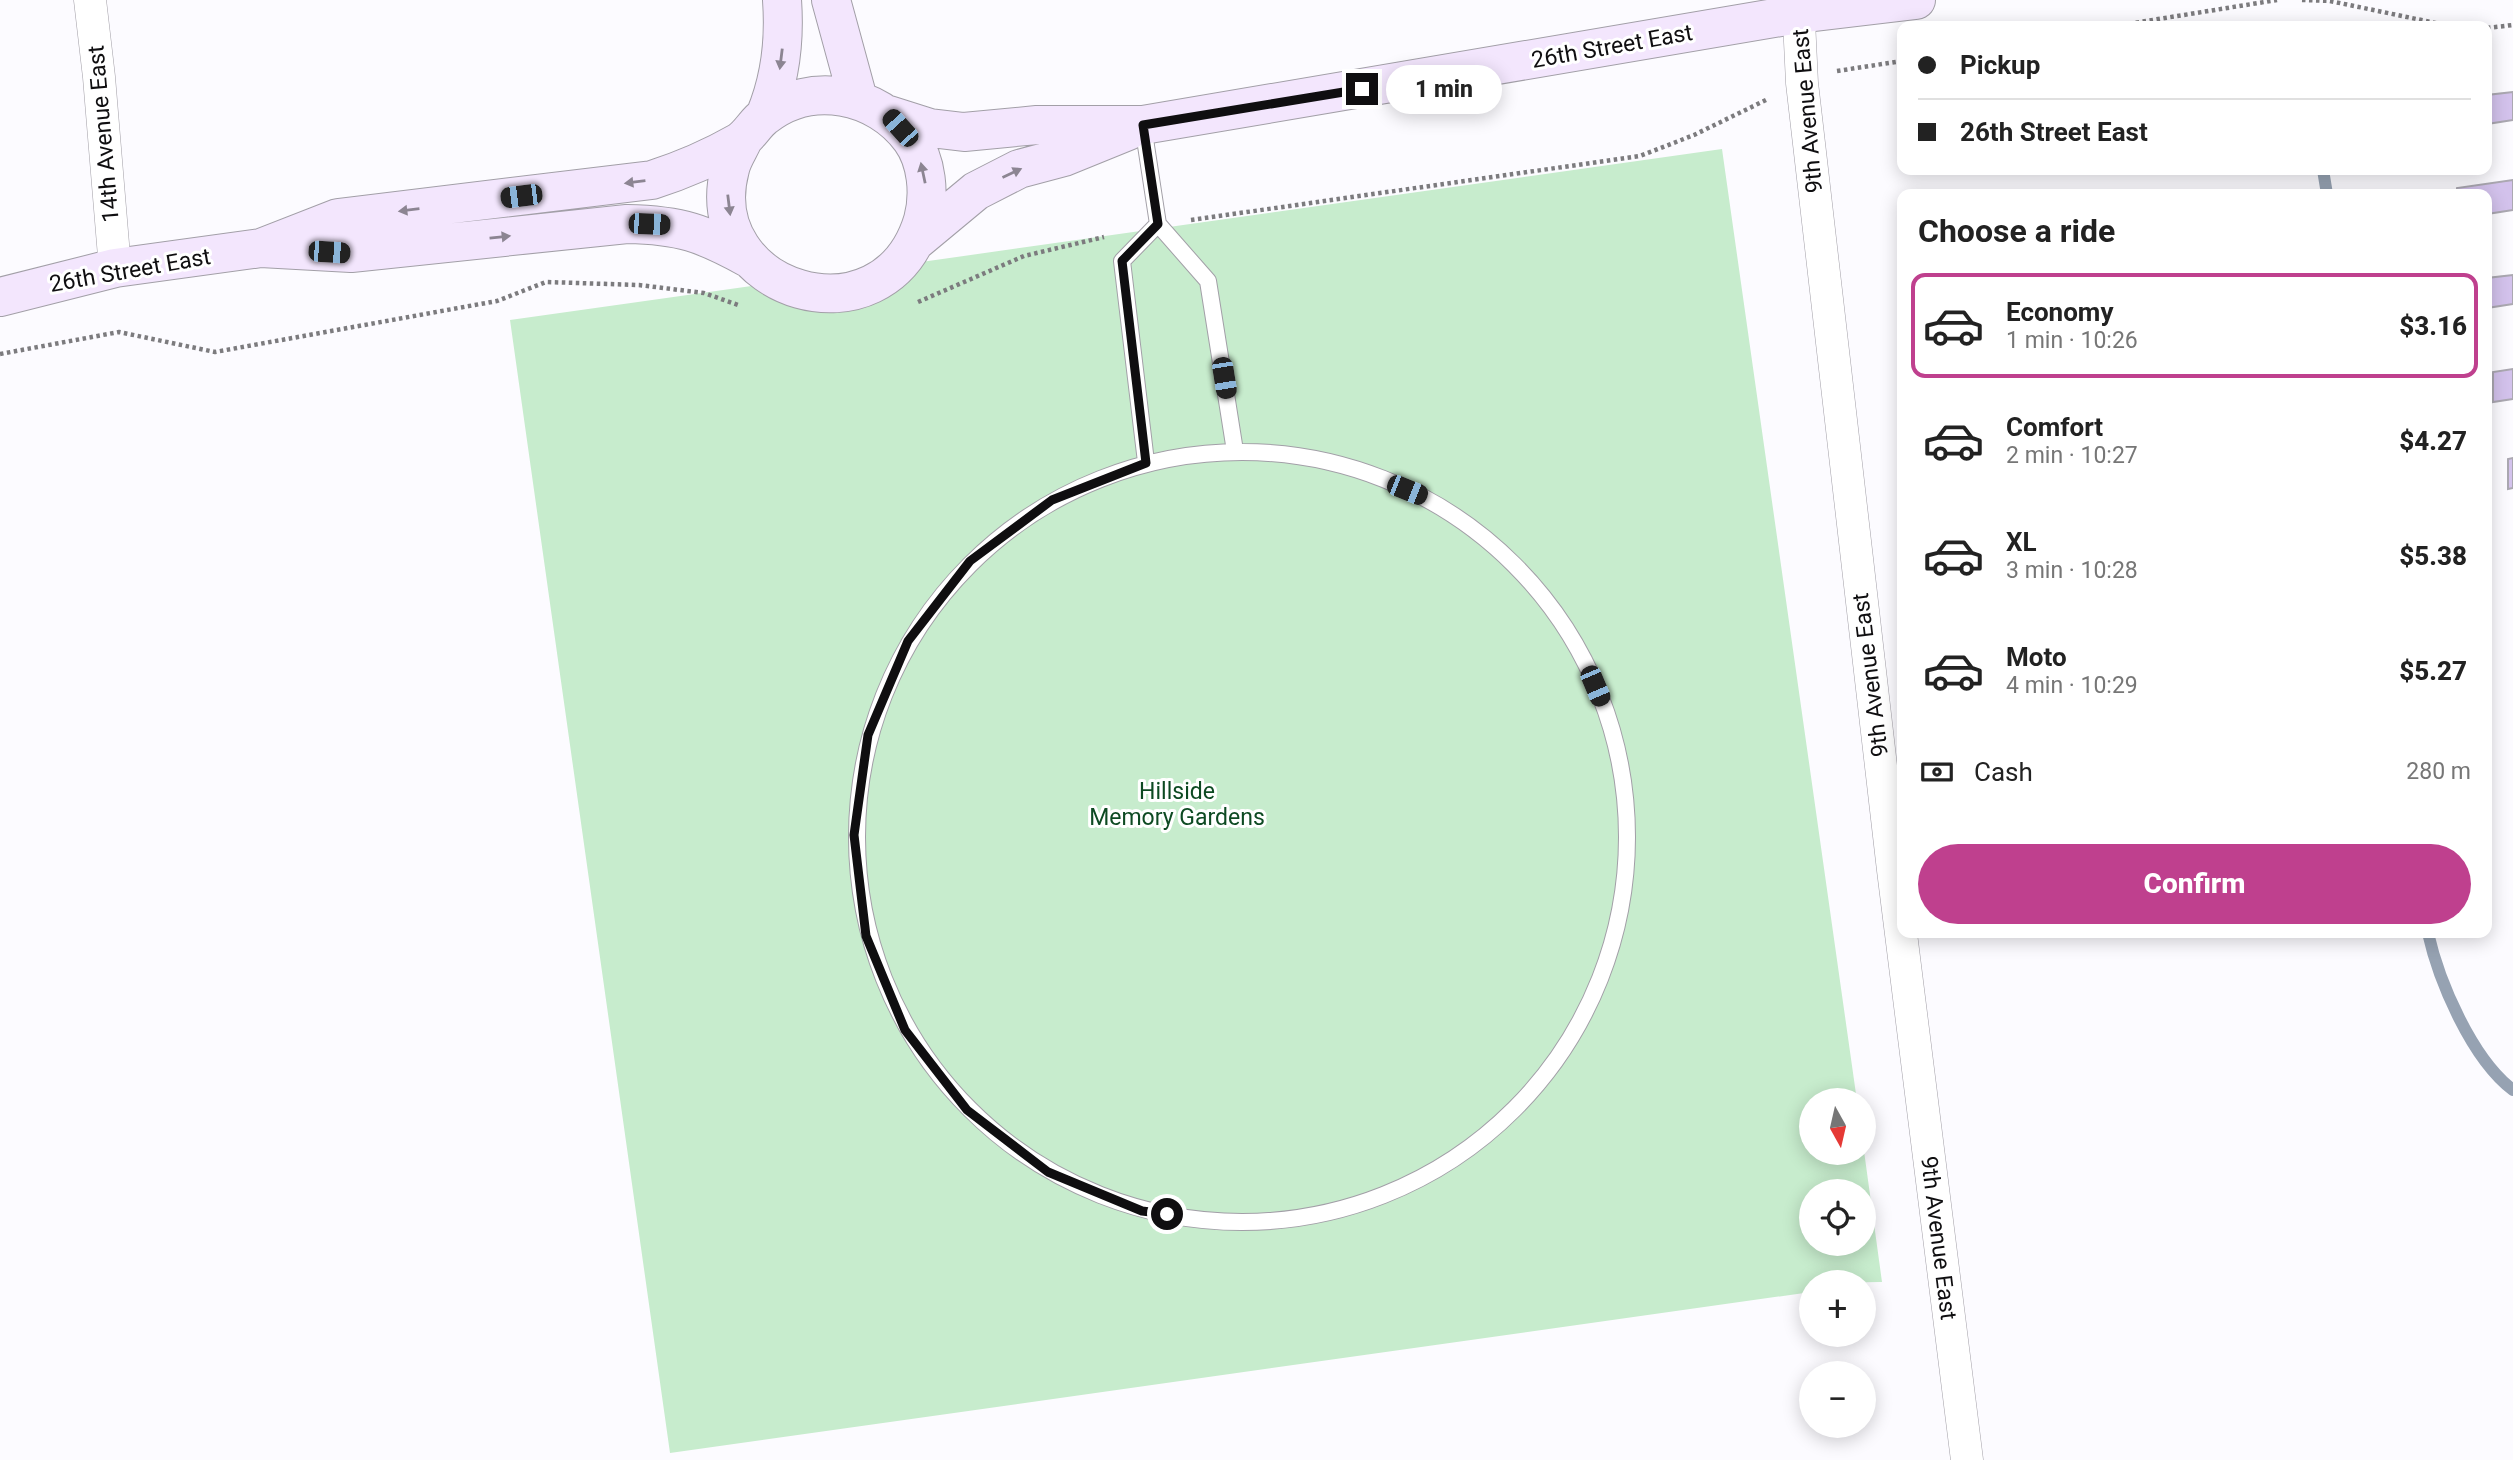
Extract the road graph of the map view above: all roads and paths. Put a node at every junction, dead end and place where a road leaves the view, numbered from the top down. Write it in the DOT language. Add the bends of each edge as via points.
graph roads {
  1 [pos="90,0"];
  2 [pos="782,0"];
  3 [pos="831,0"];
  4 [pos="1916,0"];
  5 [pos="2277,0"];
  6 [pos="2302,0"];
  7 [pos="1798,7"];
  8 [pos="2146,21"];
  9 [pos="2426,21"];
  10 [pos="2513,25"];
  11 [pos="2492,27"];
  12 [pos="873,107"];
  13 [pos="1143,125"];
  14 [pos="754,128"];
  15 [pos="1158,224"];
  16 [pos="917,240"];
  17 [pos="261,248"];
  18 [pos="750,259"];
  19 [pos="115,268"];
  20 [pos="0,297"];
  21 [pos="1235,451"];
  22 [pos="1146,463"];
  23 [pos="1897,902"];
  24 [pos="1902,938"];
  25 [pos="1967,1460"];
  1 -- 19 [label="street, 14th Avenue East"];
  2 -- 14 [label="main road, one-way" via="776,90"];
  3 -- 12 [label="main road"];
  4 -- 7 [label="main road, 26th Street East"];
  5 -- 8 [label="path"];
  6 -- 9 [label="path" via="2330,1"];
  7 -- 13 [label="main road, 26th Street East"];
  7 -- 23 [label="street, 9th Avenue East" via="1802,83"];
  10 -- 11 [label="path"];
  12 -- 13 [label="main road" via="930,128 964,132 1037,125"];
  12 -- 14 [label="main road" via="824,94 792,100"];
  16 -- 12 [label="main road, one-way" via="927,207 925,173 912,140"];
  13 -- 15 [label="lane"];
  16 -- 13 [label="main road, one-way" via="976,191 1019,169 1064,157"];
  14 -- 17 [label="main road, one-way" via="693,166 652,180 338,218"];
  14 -- 18 [label="main road, one-way" via="730,169 727,200 734,231"];
  15 -- 21 [label="lane" via="1208,281"];
  15 -- 22 [label="lane" via="1122,261"];
  16 -- 18 [label="main road" via="896,268 867,287 836,294 804,292 774,280"];
  17 -- 18 [label="main road, one-way" via="351,253 627,224 670,225 708,236"];
  17 -- 19 [label="main road, 26th Street East"];
  19 -- 20 [label="main road, 26th Street East"];
  21 -- 22 [label="lane"];
  21 -- 22 [label="lane" via="1336,462 1431,499 1513,560 1576,639 1615,733 1630,833 1617,934 1579,1028 1518,1109 1437,1171 1343,1211 1255,1223 1142,1211 1048,1172 967,1110 905,1030 866,936 854,835 868,735 908,641 970,561 1052,500"];
  24 -- 25 [label="street, 9th Avenue East"];
}
